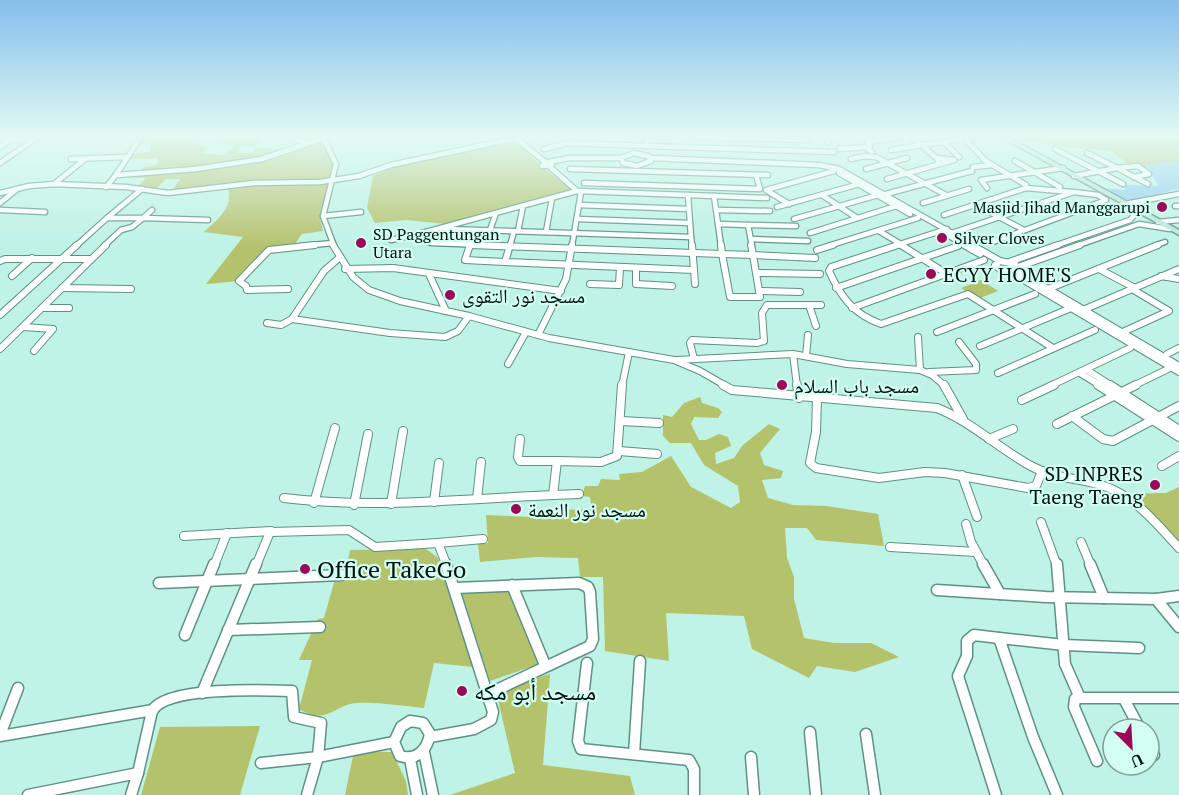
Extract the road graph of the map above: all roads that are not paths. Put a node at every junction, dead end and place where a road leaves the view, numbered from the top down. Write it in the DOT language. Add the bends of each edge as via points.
graph roads {
  1 [pos="67,174"];
  2 [pos="127,174"];
  3 [pos="334,174"];
  4 [pos="366,174"];
  5 [pos="562,174"];
  6 [pos="627,174"];
  7 [pos="638,174"];
  8 [pos="738,174"];
  9 [pos="823,174"];
  10 [pos="840,174"];
  11 [pos="850,174"];
  12 [pos="904,174"];
  13 [pos="957,174"];
  14 [pos="1008,174"];
  15 [pos="1030,174"];
  16 [pos="1038,174"];
  17 [pos="1071,174"];
  18 [pos="1085,174"];
  19 [pos="1102,174"];
  20 [pos="1129,174"];
  21 [pos="1148,174"];
  22 [pos="117,175"];
  23 [pos="756,175"];
  24 [pos="768,176"];
  25 [pos="1074,176"];
  26 [pos="1013,177"];
  27 [pos="1134,177"];
  28 [pos="887,179"];
  29 [pos="332,181"];
  30 [pos="584,183"];
  31 [pos="54,184"];
  32 [pos="1123,184"];
  33 [pos="1148,184"];
  34 [pos="626,185"];
  35 [pos="638,185"];
  36 [pos="856,185"];
  37 [pos="924,185"];
  38 [pos="1026,185"];
  39 [pos="106,187"];
  40 [pos="1060,187"];
  41 [pos="987,188"];
  42 [pos="18,189"];
  43 [pos="142,189"];
  44 [pos="969,189"];
  45 [pos="579,192"];
  46 [pos="1074,192"];
  47 [pos="0,193"];
  48 [pos="824,194"];
  49 [pos="885,194"];
  50 [pos="1179,194"];
  51 [pos="688,195"];
  52 [pos="877,195"];
  53 [pos="714,196"];
  54 [pos="944,196"];
  55 [pos="552,198"];
  56 [pos="766,198"];
  57 [pos="923,202"];
  58 [pos="0,203"];
  59 [pos="789,204"];
  60 [pos="977,204"];
  61 [pos="1125,204"];
  62 [pos="579,205"];
  63 [pos="523,206"];
  64 [pos="841,206"];
  65 [pos="896,206"];
  66 [pos="777,207"];
  67 [pos="688,209"];
  68 [pos="0,210"];
  69 [pos="152,210"];
  70 [pos="717,210"];
  71 [pos="45,212"];
  72 [pos="361,212"];
  73 [pos="770,212"];
  74 [pos="496,213"];
  75 [pos="944,215"];
  76 [pos="1134,215"];
  77 [pos="323,216"];
  78 [pos="1000,216"];
  79 [pos="859,217"];
  80 [pos="107,218"];
  81 [pos="143,218"];
  82 [pos="918,218"];
  83 [pos="577,219"];
  84 [pos="794,219"];
  85 [pos="208,220"];
  86 [pos="1179,220"];
  87 [pos="690,223"];
  88 [pos="718,224"];
  89 [pos="1139,224"];
  90 [pos="1157,224"];
  91 [pos="748,225"];
  92 [pos="796,226"];
  93 [pos="437,229"];
  94 [pos="490,230"];
  95 [pos="881,230"];
  96 [pos="1025,230"];
  97 [pos="516,231"];
  98 [pos="944,231"];
  99 [pos="546,232"];
  100 [pos="422,233"];
  101 [pos="575,233"];
  102 [pos="810,233"];
  103 [pos="952,233"];
  104 [pos="1179,233"];
  105 [pos="691,237"];
  106 [pos="391,240"];
  107 [pos="751,240"];
  108 [pos="808,241"];
  109 [pos="993,242"];
  110 [pos="1165,242"];
  111 [pos="333,243"];
  112 [pos="903,244"];
  113 [pos="470,245"];
  114 [pos="509,246"];
  115 [pos="958,246"];
  116 [pos="571,249"];
  117 [pos="817,249"];
  118 [pos="692,253"];
  119 [pos="723,254"];
  120 [pos="753,255"];
  121 [pos="32,258"];
  122 [pos="61,258"];
  123 [pos="339,258"];
  124 [pos="815,258"];
  125 [pos="924,258"];
  126 [pos="92,259"];
  127 [pos="984,260"];
  128 [pos="0,261"];
  129 [pos="505,262"];
  130 [pos="998,262"];
  131 [pos="1009,262"];
  132 [pos="569,266"];
  133 [pos="620,267"];
  134 [pos="345,268"];
  135 [pos="636,268"];
  136 [pos="1179,268"];
  137 [pos="694,270"];
  138 [pos="1016,270"];
  139 [pos="1097,270"];
  140 [pos="757,273"];
  141 [pos="948,273"];
  142 [pos="429,274"];
  143 [pos="820,274"];
  144 [pos="12,276"];
  145 [pos="1161,276"];
  146 [pos="1179,279"];
  147 [pos="590,284"];
  148 [pos="695,284"];
  149 [pos="672,286"];
  150 [pos="62,288"];
  151 [pos="836,288"];
  152 [pos="131,289"];
  153 [pos="288,289"];
  154 [pos="1132,289"];
  155 [pos="561,291"];
  156 [pos="760,291"];
  157 [pos="1042,291"];
  158 [pos="800,292"];
  159 [pos="809,304"];
  160 [pos="821,305"];
  161 [pos="42,308"];
  162 [pos="69,308"];
  163 [pos="852,308"];
  164 [pos="1071,308"];
  165 [pos="446,311"];
  166 [pos="991,311"];
  167 [pos="1081,311"];
  168 [pos="0,315"];
  169 [pos="470,316"];
  170 [pos="292,319"];
  171 [pos="267,323"];
  172 [pos="816,326"];
  173 [pos="22,327"];
  174 [pos="1020,330"];
  175 [pos="1095,330"];
  176 [pos="1125,331"];
  177 [pos="526,332"];
  178 [pos="937,333"];
  179 [pos="538,335"];
  180 [pos="808,335"];
  181 [pos="918,337"];
  182 [pos="959,342"];
  183 [pos="980,346"];
  184 [pos="1130,348"];
  185 [pos="1179,348"];
  186 [pos="0,349"];
  187 [pos="1050,350"];
  188 [pos="34,351"];
  189 [pos="629,352"];
  190 [pos="793,354"];
  191 [pos="1167,354"];
  192 [pos="806,356"];
  193 [pos="694,358"];
  194 [pos="674,360"];
  195 [pos="508,364"];
  196 [pos="1179,366"];
  197 [pos="1168,369"];
  198 [pos="923,371"];
  199 [pos="1084,372"];
  200 [pos="1179,372"];
  201 [pos="998,373"];
  202 [pos="1118,394"];
  203 [pos="799,398"];
  204 [pos="818,398"];
  205 [pos="1022,400"];
  206 [pos="1179,406"];
  207 [pos="1072,416"];
  208 [pos="963,419"];
  209 [pos="1156,419"];
  210 [pos="621,421"];
  211 [pos="659,423"];
  212 [pos="1057,424"];
  213 [pos="335,428"];
  214 [pos="1013,429"];
  215 [pos="1179,430"];
  216 [pos="403,431"];
  217 [pos="368,434"];
  218 [pos="1179,437"];
  219 [pos="520,439"];
  220 [pos="989,439"];
  221 [pos="619,451"];
  222 [pos="657,454"];
  223 [pos="1179,456"];
  224 [pos="557,460"];
  225 [pos="481,462"];
  226 [pos="439,463"];
  227 [pos="1162,466"];
  228 [pos="1042,471"];
  229 [pos="962,475"];
  230 [pos="579,494"];
  231 [pos="553,495"];
  232 [pos="284,498"];
  233 [pos="477,499"];
  234 [pos="434,502"];
  235 [pos="314,503"];
  236 [pos="391,504"];
  237 [pos="354,505"];
  238 [pos="976,517"];
  239 [pos="1041,522"];
  240 [pos="966,524"];
  241 [pos="272,531"];
  242 [pos="227,533"];
  243 [pos="184,536"];
  244 [pos="483,539"];
  245 [pos="1081,542"];
  246 [pos="438,543"];
  247 [pos="890,547"];
  248 [pos="1179,548"];
  249 [pos="976,552"];
  250 [pos="341,574"];
  251 [pos="252,578"];
  252 [pos="208,580"];
  253 [pos="159,583"];
  254 [pos="512,585"];
  255 [pos="455,588"];
  256 [pos="937,590"];
  257 [pos="1000,594"];
  258 [pos="1179,596"];
  259 [pos="1060,597"];
  260 [pos="1104,598"];
  261 [pos="1156,599"];
  262 [pos="320,627"];
  263 [pos="1179,627"];
  264 [pos="228,630"];
  265 [pos="185,635"];
  266 [pos="999,638"];
  267 [pos="1064,645"];
  268 [pos="1139,648"];
  269 [pos="640,661"];
  270 [pos="587,663"];
  271 [pos="545,665"];
  272 [pos="18,688"];
  273 [pos="202,693"];
  274 [pos="489,694"];
  275 [pos="1080,698"];
  276 [pos="1179,698"];
  277 [pos="1124,699"];
  278 [pos="153,710"];
  279 [pos="1134,717"];
  280 [pos="810,732"];
  281 [pos="430,734"];
  282 [pos="866,734"];
  283 [pos="0,735"];
  284 [pos="394,742"];
  285 [pos="424,752"];
  286 [pos="634,754"];
  287 [pos="318,757"];
  288 [pos="751,757"];
  289 [pos="410,759"];
  290 [pos="1097,760"];
  291 [pos="261,764"];
  292 [pos="138,773"];
  293 [pos="28,795"];
  294 [pos="131,795"];
  295 [pos="307,795"];
  296 [pos="417,795"];
  297 [pos="433,795"];
  298 [pos="694,795"];
  299 [pos="754,795"];
  300 [pos="816,795"];
  301 [pos="875,795"];
  302 [pos="996,795"];
  303 [pos="1057,795"];
  1 -- 31 [label="street"];
  2 -- 22 [label="street"];
  3 -- 29 [label="street"];
  4 -- 29 [label="street"];
  5 -- 45 [label="street"];
  6 -- 34 [label="street"];
  7 -- 35 [label="street"];
  8 -- 23 [label="street"];
  9 -- 59 [label="street" via="766,190"];
  10 -- 52 [label="street"];
  11 -- 49 [label="street"];
  12 -- 28 [label="street"];
  12 -- 37 [label="street"];
  13 -- 37 [label="street"];
  14 -- 26 [label="street"];
  15 -- 26 [label="street"];
  16 -- 40 [label="street"];
  17 -- 25 [label="street"];
  18 -- 25 [label="street"];
  19 -- 32 [label="street"];
  20 -- 27 [label="street"];
  21 -- 27 [label="street"];
  22 -- 39 [label="street"];
  23 -- 24 [label="street"];
  23 -- 35 [label="street" via="760,189"];
  25 -- 61 [label="street"];
  26 -- 38 [label="street"];
  26 -- 41 [label="street" via="981,180"];
  27 -- 33 [label="street"];
  29 -- 43 [label="street" via="244,184 168,193"];
  29 -- 77 [label="street"];
  30 -- 34 [label="street"];
  31 -- 39 [label="street"];
  31 -- 42 [label="street"];
  34 -- 35 [label="street"];
  36 -- 48 [label="street"];
  37 -- 49 [label="street"];
  37 -- 54 [label="street"];
  39 -- 43 [label="street"];
  42 -- 47 [label="street"];
  42 -- 58 [label="street"];
  43 -- 80 [label="street"];
  44 -- 54 [label="street"];
  45 -- 51 [label="street"];
  45 -- 55 [label="street"];
  45 -- 62 [label="street"];
  46 -- 60 [label="street" via="1030,188"];
  46 -- 78 [label="street"];
  46 -- 96 [label="street" via="1098,195 1106,201"];
  48 -- 59 [label="street"];
  48 -- 64 [label="street"];
  49 -- 52 [label="street"];
  49 -- 98 [label="street"];
  50 -- 61 [label="street"];
  51 -- 53 [label="street"];
  51 -- 67 [label="street"];
  52 -- 64 [label="street"];
  52 -- 65 [label="street"];
  53 -- 56 [label="street"];
  53 -- 70 [label="street"];
  54 -- 57 [label="street"];
  55 -- 63 [label="street"];
  55 -- 99 [label="street"];
  59 -- 66 [label="street"];
  60 -- 75 [label="street"];
  60 -- 78 [label="street"];
  61 -- 76 [label="street"];
  62 -- 67 [label="street"];
  62 -- 83 [label="street"];
  63 -- 74 [label="street"];
  63 -- 97 [label="street"];
  64 -- 79 [label="street"];
  64 -- 84 [label="street"];
  65 -- 79 [label="street"];
  65 -- 82 [label="street"];
  67 -- 87 [label="street"];
  68 -- 71 [label="street"];
  69 -- 81 [label="street"];
  70 -- 73 [label="street"];
  70 -- 88 [label="street"];
  72 -- 77 [label="street"];
  74 -- 93 [label="street"];
  74 -- 94 [label="street"];
  76 -- 89 [label="street"];
  76 -- 90 [label="street"];
  76 -- 131 [label="street"];
  77 -- 111 [label="street"];
  78 -- 96 [label="street"];
  78 -- 103 [label="street"];
  79 -- 102 [label="street"];
  80 -- 81 [label="street"];
  80 -- 122 [label="street"];
  81 -- 85 [label="street"];
  81 -- 126 [label="street" via="121,230"];
  82 -- 95 [label="street"];
  82 -- 98 [label="street"];
  83 -- 87 [label="street"];
  83 -- 101 [label="street"];
  86 -- 90 [label="street"];
  87 -- 105 [label="street"];
  88 -- 91 [label="street"];
  88 -- 119 [label="street"];
  89 -- 90 [label="street"];
  89 -- 138 [label="street"];
  90 -- 104 [label="street"];
  91 -- 92 [label="street"];
  91 -- 107 [label="street"];
  93 -- 94 [label="street"];
  93 -- 100 [label="street"];
  94 -- 97 [label="street"];
  95 -- 112 [label="street"];
  95 -- 117 [label="street"];
  96 -- 109 [label="street"];
  97 -- 99 [label="street"];
  97 -- 114 [label="street"];
  98 -- 103 [label="street"];
  98 -- 112 [label="street"];
  98 -- 130 [label="street"];
  99 -- 101 [label="street"];
  100 -- 106 [label="street"];
  100 -- 113 [label="street" via="429,243"];
  101 -- 105 [label="street"];
  101 -- 116 [label="street"];
  103 -- 130 [label="street"];
  105 -- 118 [label="street"];
  107 -- 108 [label="street"];
  107 -- 120 [label="street"];
  110 -- 139 [label="street"];
  111 -- 123 [label="street"];
  111 -- 153 [label="street" via="269,250 239,281 248,291"];
  112 -- 125 [label="street"];
  112 -- 151 [label="street" via="831,267"];
  113 -- 114 [label="street"];
  113 -- 129 [label="street" via="465,260"];
  114 -- 116 [label="street"];
  114 -- 129 [label="street"];
  115 -- 125 [label="street"];
  116 -- 118 [label="street"];
  116 -- 132 [label="street"];
  118 -- 119 [label="street"];
  118 -- 137 [label="street"];
  119 -- 120 [label="street"];
  119 -- 156 [label="street" via="729,296 758,298"];
  120 -- 124 [label="street"];
  120 -- 140 [label="street"];
  121 -- 122 [label="street"];
  121 -- 128 [label="street"];
  121 -- 144 [label="street"];
  122 -- 126 [label="street"];
  122 -- 168 [label="street"];
  123 -- 134 [label="street"];
  123 -- 170 [label="street" via="324,271"];
  125 -- 141 [label="street"];
  125 -- 151 [label="street"];
  126 -- 150 [label="street"];
  127 -- 141 [label="street"];
  129 -- 132 [label="street"];
  130 -- 131 [label="street"];
  130 -- 138 [label="street" via="999,270"];
  131 -- 138 [label="street"];
  132 -- 133 [label="street"];
  132 -- 155 [label="street"];
  133 -- 135 [label="street"];
  133 -- 147 [label="street" via="619,285"];
  134 -- 142 [label="street" via="383,267"];
  134 -- 165 [label="street" via="369,290"];
  135 -- 137 [label="street"];
  135 -- 149 [label="street" via="636,284"];
  136 -- 145 [label="street"];
  137 -- 148 [label="street"];
  138 -- 157 [label="street"];
  139 -- 154 [label="street"];
  139 -- 157 [label="street"];
  140 -- 143 [label="street"];
  140 -- 156 [label="street"];
  141 -- 163 [label="street"];
  142 -- 155 [label="street"];
  142 -- 165 [label="street"];
  145 -- 146 [label="street"];
  145 -- 154 [label="street"];
  150 -- 152 [label="street"];
  150 -- 161 [label="street"];
  151 -- 163 [label="street"];
  154 -- 167 [label="street"];
  154 -- 176 [label="street" via="1169,311"];
  155 -- 179 [label="street"];
  156 -- 158 [label="street"];
  157 -- 164 [label="street"];
  157 -- 166 [label="street"];
  157 -- 167 [label="street"];
  159 -- 160 [label="street"];
  159 -- 172 [label="street"];
  159 -- 193 [label="street" via="767,305 762,313 764,341 692,340"];
  161 -- 162 [label="street"];
  161 -- 173 [label="street"];
  163 -- 166 [label="street" via="881,324 965,294"];
  164 -- 167 [label="street"];
  164 -- 174 [label="street"];
  165 -- 169 [label="street"];
  166 -- 174 [label="street"];
  166 -- 178 [label="street"];
  167 -- 196 [label="street"];
  167 -- 200 [label="street"];
  169 -- 170 [label="street" via="458,331 445,337"];
  169 -- 177 [label="street"];
  170 -- 171 [label="street" via="281,325"];
  173 -- 186 [label="street"];
  173 -- 188 [label="street" via="53,329"];
  174 -- 183 [label="street"];
  174 -- 187 [label="street"];
  175 -- 187 [label="street"];
  177 -- 179 [label="street"];
  177 -- 195 [label="street"];
  179 -- 189 [label="street"];
  180 -- 192 [label="street"];
  181 -- 198 [label="street"];
  182 -- 198 [label="street" via="976,364 976,370"];
  184 -- 199 [label="street"];
  185 -- 191 [label="street"];
  187 -- 201 [label="street"];
  189 -- 194 [label="street"];
  189 -- 210 [label="street" via="623,376"];
  190 -- 192 [label="street"];
  190 -- 193 [label="street"];
  190 -- 203 [label="street"];
  192 -- 198 [label="street"];
  193 -- 194 [label="street"];
  194 -- 203 [label="street" via="732,390"];
  197 -- 202 [label="street"];
  198 -- 208 [label="street" via="943,383"];
  199 -- 202 [label="street"];
  199 -- 205 [label="street"];
  202 -- 207 [label="street"];
  202 -- 209 [label="street"];
  203 -- 204 [label="street"];
  204 -- 208 [label="street" via="937,408"];
  204 -- 229 [label="street" via="810,461 814,467 879,478 925,472"];
  206 -- 209 [label="street"];
  207 -- 209 [label="street" via="1108,441"];
  207 -- 212 [label="street"];
  208 -- 220 [label="street"];
  209 -- 215 [label="street"];
  209 -- 218 [label="street"];
  210 -- 211 [label="street"];
  210 -- 221 [label="street"];
  213 -- 235 [label="street"];
  214 -- 220 [label="street"];
  216 -- 236 [label="street"];
  217 -- 237 [label="street"];
  219 -- 224 [label="street" via="520,461"];
  220 -- 228 [label="street"];
  221 -- 222 [label="street"];
  221 -- 224 [label="street" via="606,462"];
  223 -- 227 [label="street"];
  224 -- 231 [label="street"];
  225 -- 233 [label="street"];
  226 -- 234 [label="street"];
  228 -- 229 [label="street" via="1038,483 1031,488"];
  228 -- 248 [label="street" via="1103,485 1123,495"];
  229 -- 238 [label="street"];
  230 -- 231 [label="street"];
  231 -- 233 [label="street"];
  232 -- 235 [label="street"];
  233 -- 234 [label="street"];
  234 -- 236 [label="street"];
  235 -- 237 [label="street"];
  236 -- 237 [label="street"];
  239 -- 259 [label="street" via="1058,568"];
  240 -- 249 [label="street"];
  241 -- 242 [label="street"];
  241 -- 246 [label="street" via="349,530 375,546"];
  241 -- 251 [label="street"];
  242 -- 243 [label="street"];
  242 -- 252 [label="street"];
  244 -- 246 [label="street"];
  245 -- 260 [label="street"];
  246 -- 255 [label="street"];
  247 -- 249 [label="street"];
  249 -- 257 [label="street"];
  250 -- 251 [label="street"];
  251 -- 252 [label="street"];
  251 -- 264 [label="street"];
  252 -- 253 [label="street"];
  252 -- 265 [label="street"];
  254 -- 255 [label="street"];
  254 -- 271 [label="street"];
  254 -- 271 [label="street" via="579,583 588,587 593,639 590,646"];
  255 -- 274 [label="street"];
  256 -- 257 [label="street"];
  257 -- 259 [label="street"];
  258 -- 261 [label="street"];
  259 -- 260 [label="street"];
  259 -- 267 [label="street"];
  260 -- 261 [label="street"];
  261 -- 263 [label="street"];
  262 -- 264 [label="street"];
  264 -- 273 [label="street"];
  266 -- 267 [label="street"];
  266 -- 302 [label="street" via="970,638 958,676"];
  266 -- 303 [label="street"];
  267 -- 268 [label="street"];
  267 -- 275 [label="street" via="1065,664"];
  269 -- 286 [label="street"];
  270 -- 286 [label="street" via="579,745 585,750"];
  271 -- 274 [label="street"];
  272 -- 283 [label="street"];
  273 -- 278 [label="street" via="163,700"];
  273 -- 287 [label="street" via="293,692 294,717 321,723"];
  274 -- 281 [label="street" via="494,712 491,720 474,729 440,736"];
  275 -- 277 [label="street"];
  275 -- 290 [label="street" via="1075,699 1074,707"];
  276 -- 277 [label="street"];
  277 -- 279 [label="street"];
  278 -- 283 [label="street"];
  278 -- 292 [label="street"];
  280 -- 300 [label="street"];
  281 -- 284 [label="street" via="423,723 410,721 401,727"];
  281 -- 285 [label="street"];
  282 -- 301 [label="street"];
  284 -- 287 [label="street"];
  284 -- 289 [label="street" via="396,752"];
  285 -- 289 [label="street"];
  285 -- 297 [label="street"];
  286 -- 298 [label="street" via="689,760 694,769"];
  287 -- 291 [label="street"];
  287 -- 295 [label="street"];
  288 -- 299 [label="street"];
  289 -- 296 [label="street"];
  292 -- 293 [label="street"];
  292 -- 294 [label="street"];
}
